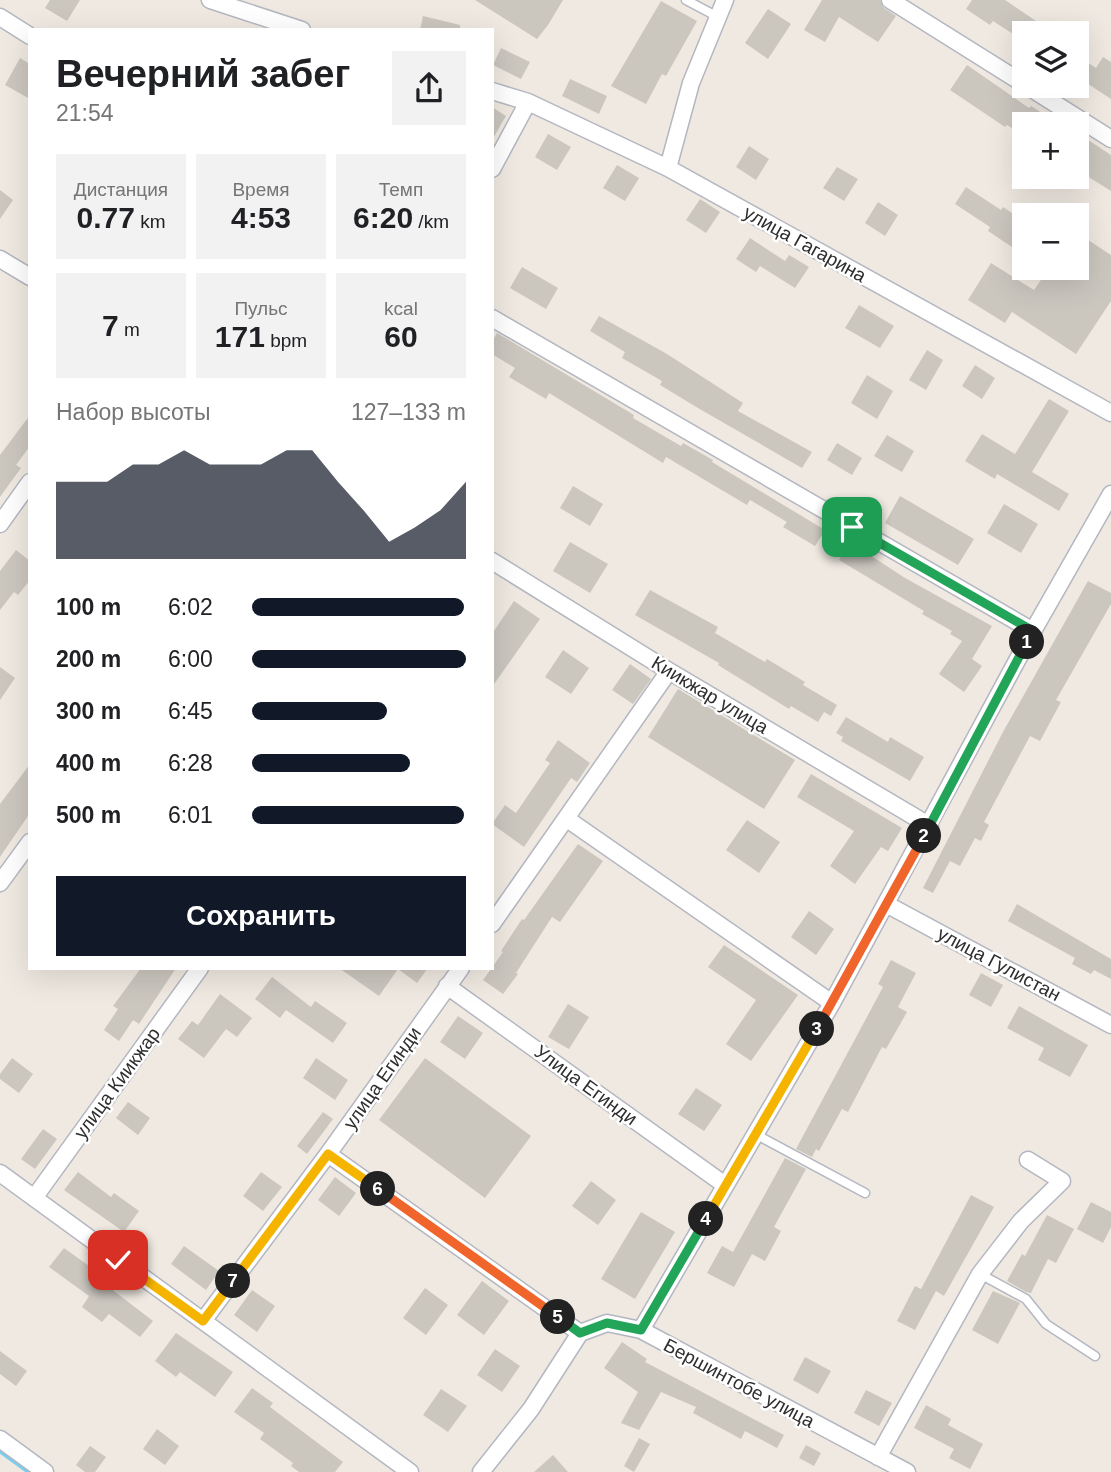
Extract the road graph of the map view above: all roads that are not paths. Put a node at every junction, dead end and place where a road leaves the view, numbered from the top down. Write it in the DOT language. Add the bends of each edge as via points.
graph roads {
  1 [pos="210,0"];
  2 [pos="686,0"];
  3 [pos="725,0"];
  4 [pos="890,0"];
  5 [pos="0,17"];
  6 [pos="718,17"];
  7 [pos="296,28"];
  8 [pos="28,35"];
  9 [pos="1012,77"];
  10 [pos="494,92"];
  11 [pos="1046,98"];
  12 [pos="528,102"];
  13 [pos="1111,139"];
  14 [pos="494,165"];
  15 [pos="668,168"];
  16 [pos="0,259"];
  17 [pos="28,276"];
  18 [pos="494,319"];
  19 [pos="1111,413"];
  20 [pos="28,485"];
  21 [pos="1111,494"];
  22 [pos="0,524"];
  23 [pos="494,563"];
  24 [pos="1033,631"];
  25 [pos="669,671"];
  26 [pos="567,819"];
  27 [pos="930,826"];
  28 [pos="28,845"];
  29 [pos="0,883"];
  30 [pos="886,904"];
  31 [pos="494,921"];
  32 [pos="199,970"];
  33 [pos="459,970"];
  34 [pos="447,986"];
  35 [pos="832,1003"];
  36 [pos="1111,1025"];
  37 [pos="755,1134"];
  38 [pos="328,1154"];
  39 [pos="1028,1160"];
  40 [pos="0,1173"];
  41 [pos="725,1185"];
  42 [pos="865,1193"];
  43 [pos="34,1198"];
  44 [pos="980,1274"];
  45 [pos="203,1321"];
  46 [pos="641,1330"];
  47 [pos="580,1333"];
  48 [pos="1096,1356"];
  49 [pos="0,1439"];
  50 [pos="878,1457"];
  51 [pos="404,1470"];
  52 [pos="45,1472"];
  53 [pos="481,1472"];
  54 [pos="906,1472"];
  1 -- 7 [label="street"];
  2 -- 6 [label="lane"];
  3 -- 6 [label="street"];
  4 -- 9 [label="street"];
  5 -- 8 [label="street"];
  6 -- 15 [label="street" via="691,83"];
  10 -- 12 [label="street, улица Гагарина"];
  11 -- 13 [label="street"];
  12 -- 14 [label="street"];
  12 -- 15 [label="street, улица Гагарина"];
  15 -- 19 [label="street, улица Гагарина"];
  16 -- 17 [label="street"];
  18 -- 24 [label="street"];
  20 -- 22 [label="street"];
  21 -- 24 [label="street"];
  23 -- 25 [label="street, Киикжар улица"];
  24 -- 27 [label="street"];
  25 -- 26 [label="street"];
  25 -- 27 [label="street, Киикжар улица"];
  26 -- 31 [label="street"];
  26 -- 35 [label="street"];
  27 -- 30 [label="street"];
  28 -- 29 [label="street"];
  30 -- 35 [label="street"];
  30 -- 36 [label="street, улица Гулистан"];
  32 -- 43 [label="street, улица Киикжар"];
  33 -- 34 [label="street, улица Егинди"];
  34 -- 38 [label="street, улица Егинди"];
  34 -- 41 [label="street, Улица Егинди"];
  35 -- 37 [label="street"];
  37 -- 41 [label="street"];
  37 -- 42 [label="lane"];
  38 -- 45 [label="street, улица Егинди"];
  38 -- 47 [label="street"];
  39 -- 44 [label="street" via="1062,1181 1021,1221"];
  40 -- 43 [label="street"];
  41 -- 46 [label="street"];
  43 -- 45 [label="street"];
  44 -- 48 [label="lane" via="1026,1299 1046,1324"];
  44 -- 50 [label="street"];
  45 -- 51 [label="street"];
  46 -- 47 [label="street, Бершинтобе улица" via="607,1323"];
  46 -- 50 [label="street, Бершинтобе улица"];
  47 -- 53 [label="street" via="531,1409"];
  49 -- 52 [label="street"];
  50 -- 54 [label="street, Бершинтобе улица"];
}
